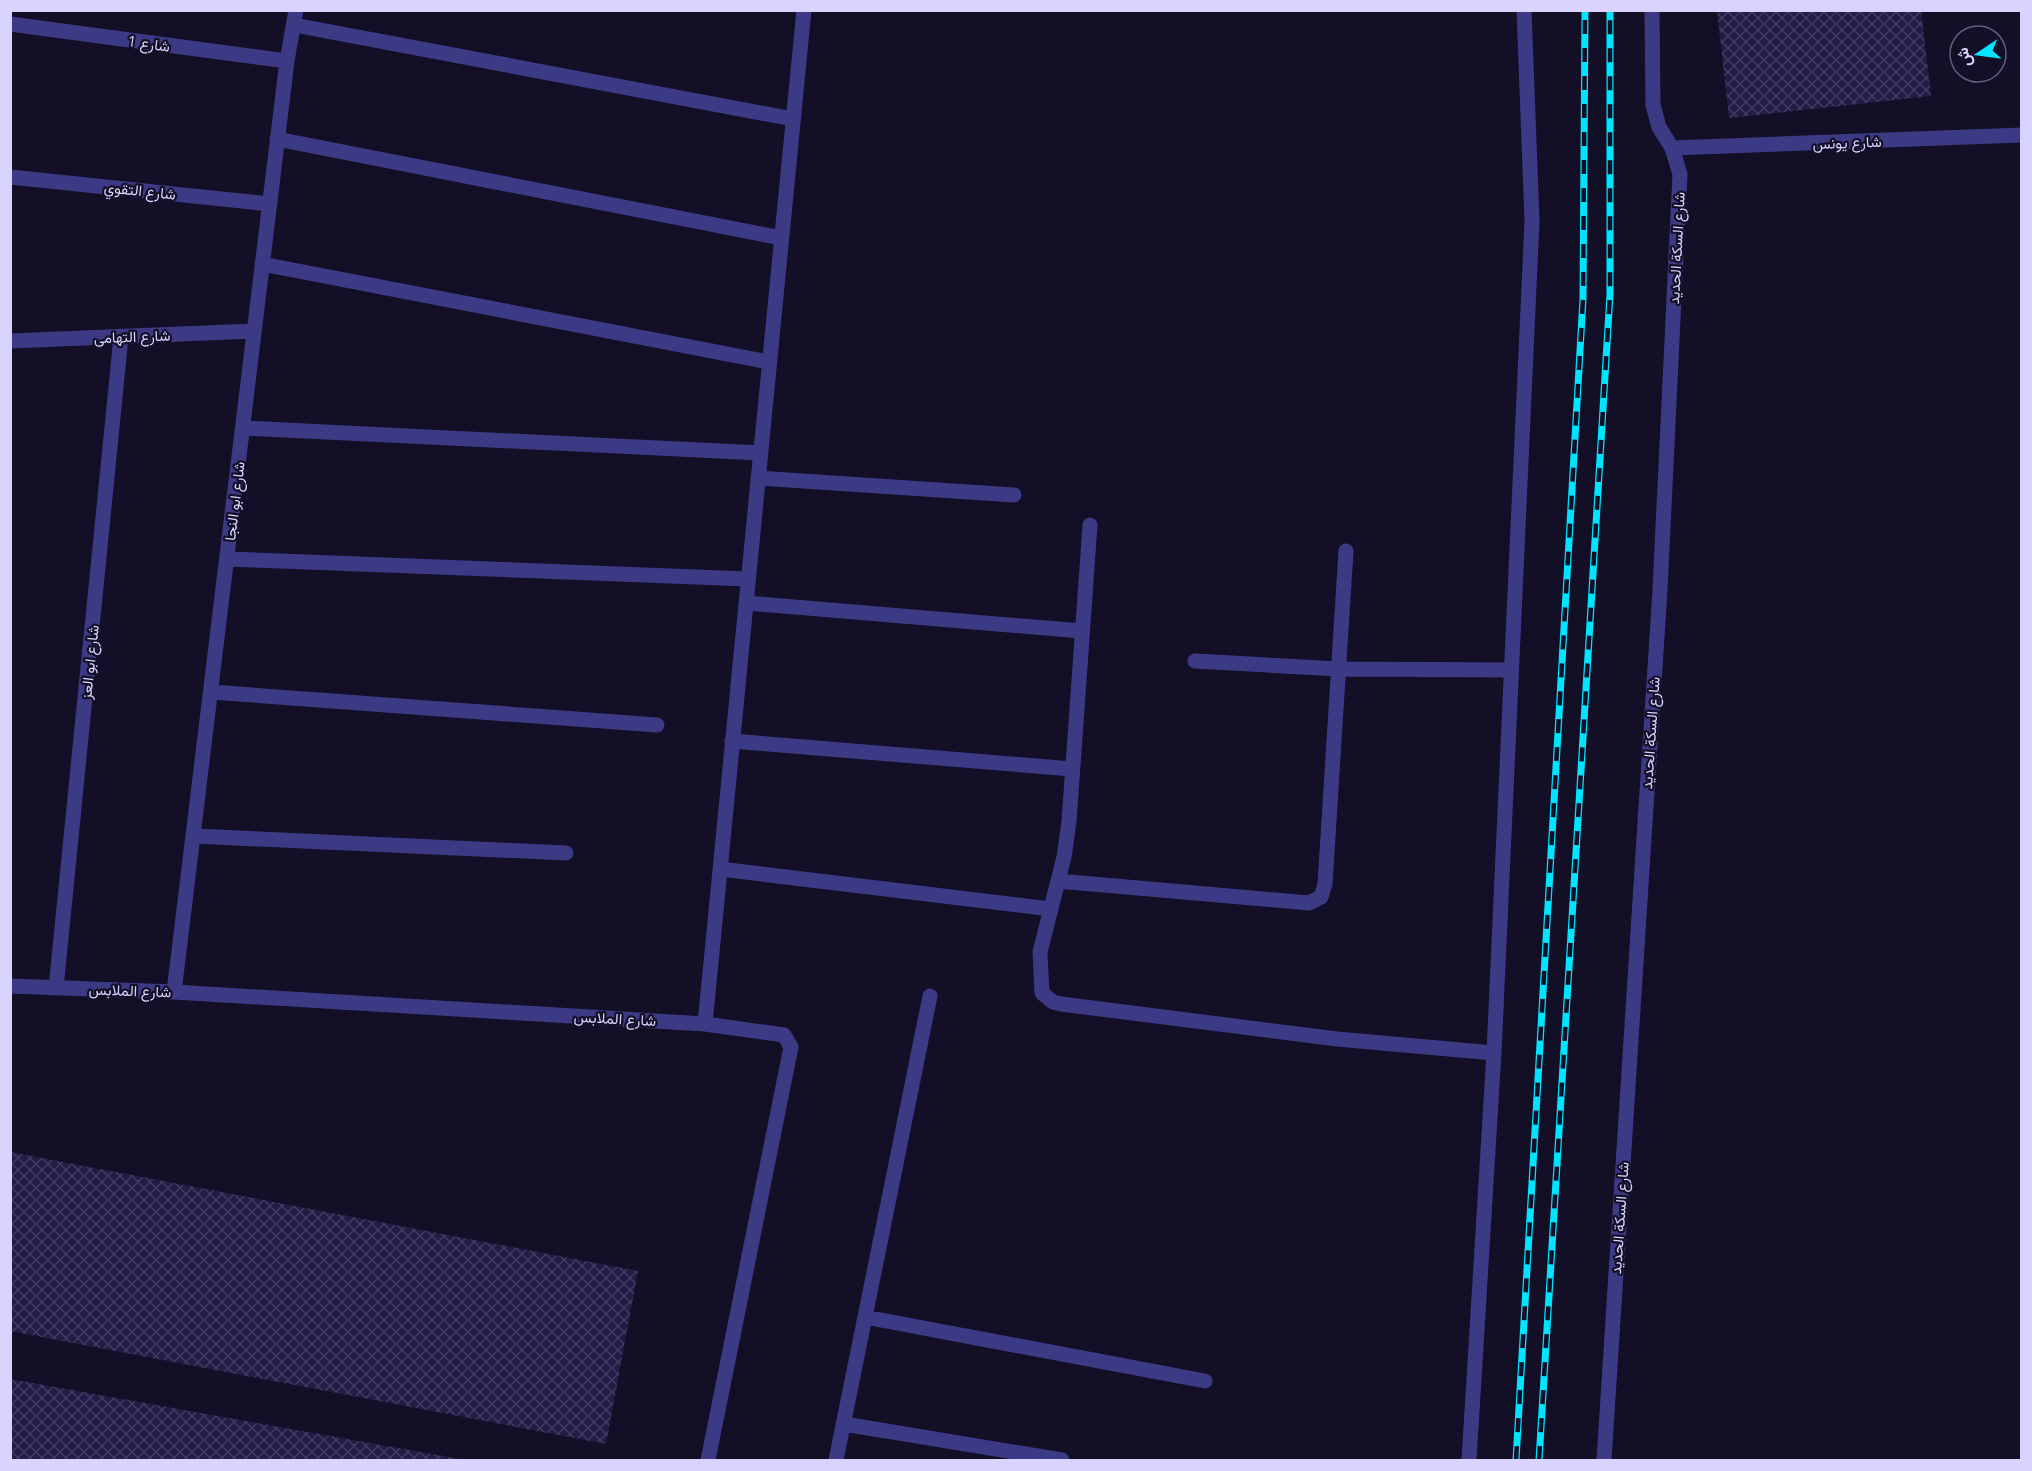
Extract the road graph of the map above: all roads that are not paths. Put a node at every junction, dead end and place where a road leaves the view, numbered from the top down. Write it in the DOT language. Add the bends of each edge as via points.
graph roads {
  1 [pos="804,10"];
  2 [pos="1524,10"];
  3 [pos="1652,10"];
  4 [pos="295,18"];
  5 [pos="10,24"];
  6 [pos="287,61"];
  7 [pos="793,119"];
  8 [pos="2022,135"];
  9 [pos="277,139"];
  10 [pos="1672,148"];
  11 [pos="10,177"];
  12 [pos="270,204"];
  13 [pos="781,238"];
  14 [pos="262,264"];
  15 [pos="254,331"];
  16 [pos="121,337"];
  17 [pos="10,341"];
  18 [pos="769,362"];
  19 [pos="243,428"];
  20 [pos="760,453"];
  21 [pos="758,478"];
  22 [pos="1014,495"];
  23 [pos="1090,525"];
  24 [pos="1346,551"];
  25 [pos="227,559"];
  26 [pos="748,579"];
  27 [pos="746,603"];
  28 [pos="1082,631"];
  29 [pos="1195,661"];
  30 [pos="1339,669"];
  31 [pos="1511,670"];
  32 [pos="211,692"];
  33 [pos="657,725"];
  34 [pos="732,741"];
  35 [pos="1072,769"];
  36 [pos="193,836"];
  37 [pos="566,853"];
  38 [pos="720,869"];
  39 [pos="1058,881"];
  40 [pos="1051,909"];
  41 [pos="10,986"];
  42 [pos="56,988"];
  43 [pos="174,992"];
  44 [pos="930,996"];
  45 [pos="705,1024"];
  46 [pos="1494,1053"];
  47 [pos="865,1317"];
  48 [pos="1205,1381"];
  49 [pos="844,1424"];
  50 [pos="708,1461"];
  51 [pos="836,1461"];
  52 [pos="1062,1461"];
  53 [pos="1468,1461"];
  54 [pos="1604,1461"];
  1 -- 7 [label="street"];
  2 -- 31 [label="street" via="1532,221"];
  3 -- 10 [label="street, شارع السكة الحديد" via="1653,105 1659,128"];
  4 -- 6 [label="street, شارع ابو النجا"];
  4 -- 7 [label="street"];
  5 -- 6 [label="street, شارع 1"];
  6 -- 9 [label="street, شارع ابو النجا"];
  7 -- 13 [label="street"];
  8 -- 10 [label="street, شارع يونس"];
  9 -- 12 [label="street, شارع ابو النجا"];
  9 -- 13 [label="street"];
  10 -- 54 [label="street, شارع السكة الحديد" via="1680,174 1660,590"];
  11 -- 12 [label="street, شارع التقوي"];
  12 -- 14 [label="street, شارع ابو النجا"];
  13 -- 18 [label="street"];
  14 -- 15 [label="street, شارع ابو النجا"];
  14 -- 18 [label="street"];
  15 -- 16 [label="street, شارع التهامى"];
  15 -- 19 [label="street, شارع ابو النجا"];
  16 -- 17 [label="street, شارع التهامى"];
  16 -- 42 [label="street, شارع ابو العز"];
  18 -- 20 [label="street"];
  19 -- 20 [label="street"];
  19 -- 25 [label="street, شارع ابو النجا"];
  20 -- 21 [label="street"];
  21 -- 22 [label="street"];
  21 -- 26 [label="street"];
  23 -- 28 [label="street"];
  24 -- 30 [label="street"];
  25 -- 26 [label="street"];
  25 -- 32 [label="street, شارع ابو النجا"];
  26 -- 27 [label="street"];
  27 -- 28 [label="street"];
  27 -- 34 [label="street"];
  28 -- 35 [label="street"];
  29 -- 30 [label="street"];
  30 -- 31 [label="street"];
  30 -- 39 [label="street" via="1322,897 1309,903"];
  31 -- 46 [label="street"];
  32 -- 33 [label="street"];
  32 -- 36 [label="street, شارع ابو النجا"];
  34 -- 35 [label="street"];
  34 -- 38 [label="street"];
  35 -- 39 [label="street" via="1066,844"];
  36 -- 37 [label="street"];
  36 -- 43 [label="street, شارع ابو النجا"];
  38 -- 40 [label="street"];
  38 -- 45 [label="street"];
  39 -- 40 [label="street"];
  40 -- 46 [label="street" via="1040,952 1040,983 1042,993 1053,1002 1337,1039"];
  41 -- 42 [label="street, شارع الملابس"];
  42 -- 43 [label="street, شارع الملابس"];
  43 -- 45 [label="street, شارع الملابس"];
  44 -- 47 [label="street"];
  45 -- 50 [label="street, شارع الملابس" via="777,1032 784,1035 791,1047"];
  46 -- 53 [label="street"];
  47 -- 48 [label="street"];
  47 -- 49 [label="street"];
  49 -- 51 [label="street"];
  49 -- 52 [label="street"];
}
